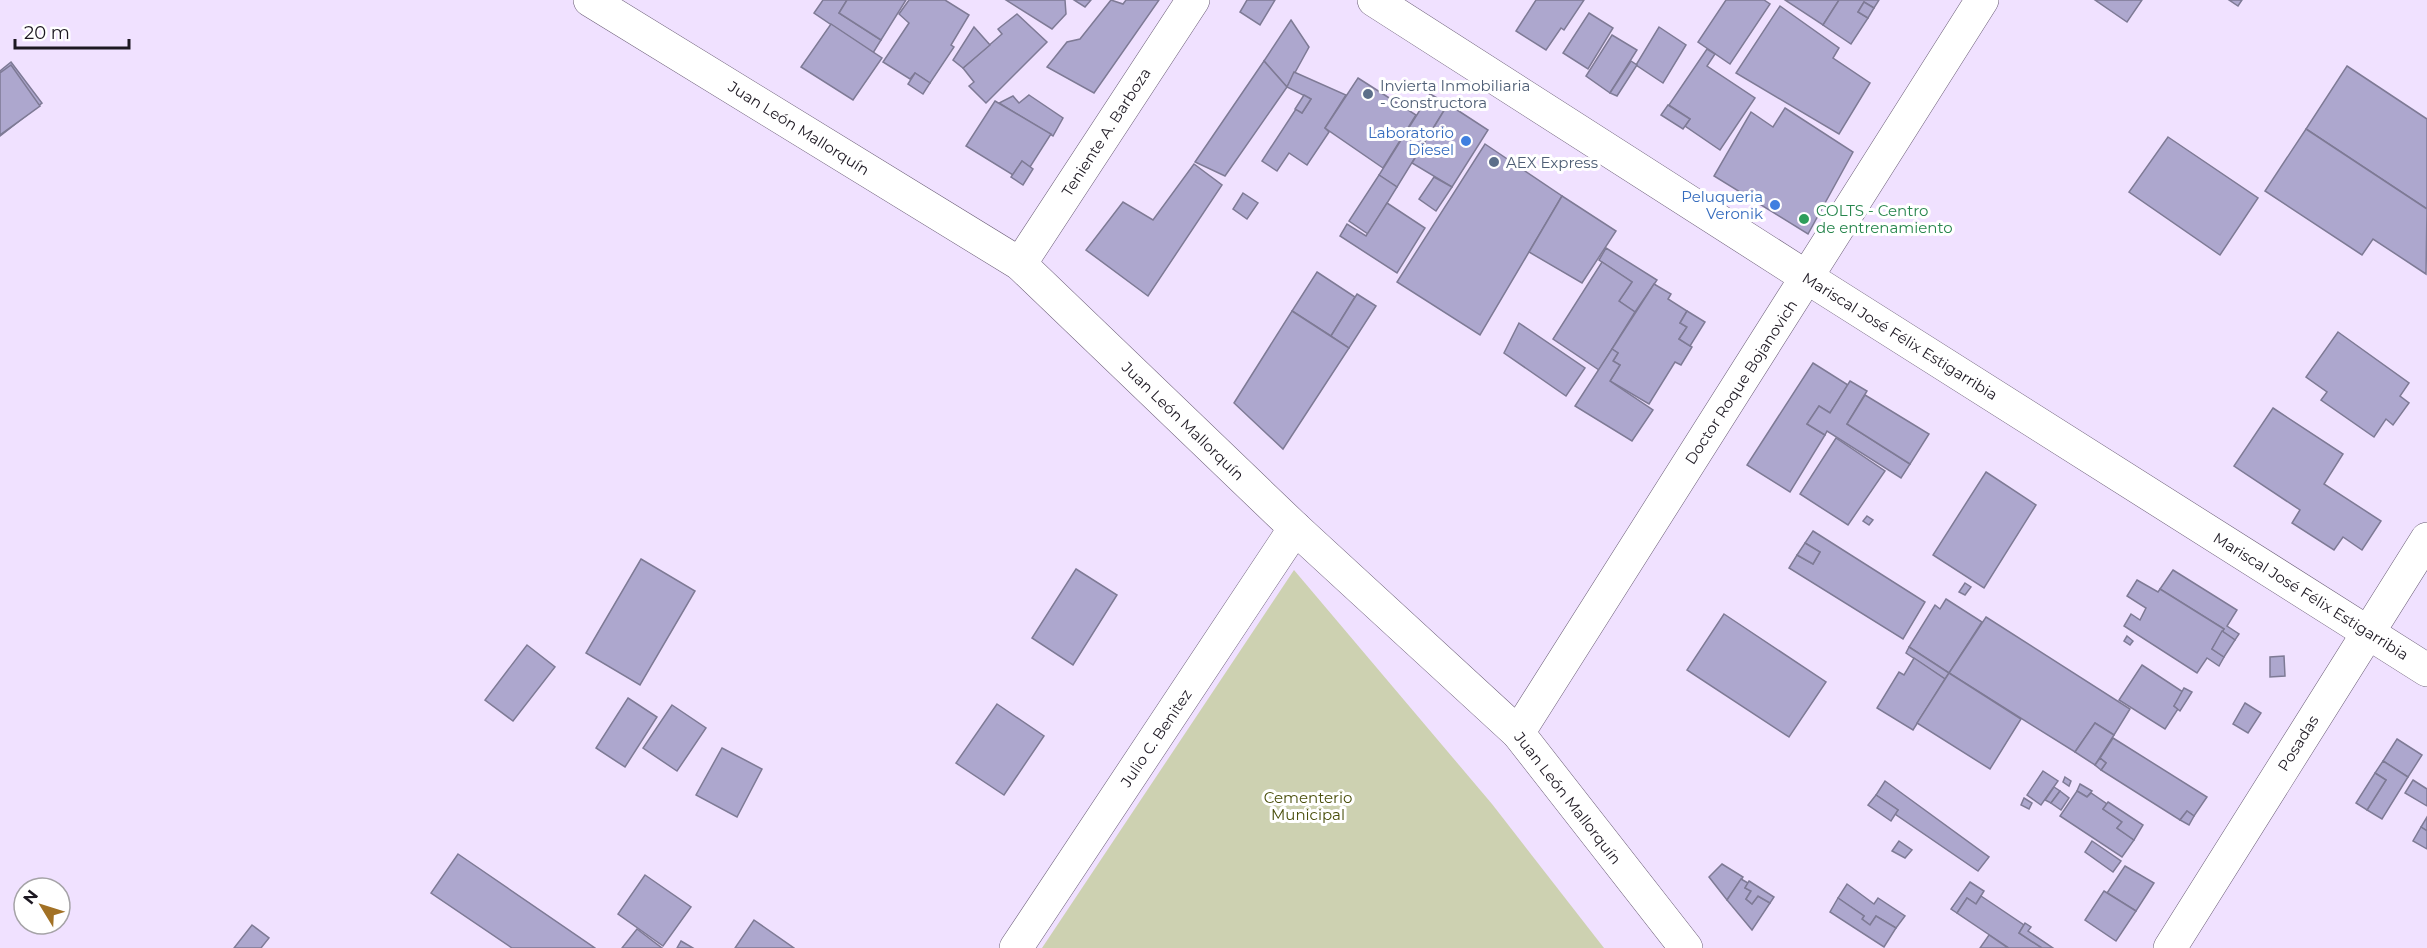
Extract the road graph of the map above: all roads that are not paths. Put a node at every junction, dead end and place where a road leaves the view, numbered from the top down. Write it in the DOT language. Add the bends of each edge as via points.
graph roads {
  1 [pos="590,0"];
  2 [pos="1193,0"];
  3 [pos="1374,0"];
  4 [pos="1982,0"];
  5 [pos="1020,264"];
  6 [pos="1808,279"];
  7 [pos="1295,528"];
  8 [pos="2427,539"];
  9 [pos="2368,631"];
  10 [pos="2427,670"];
  11 [pos="1518,733"];
  12 [pos="1017,948"];
  13 [pos="1686,948"];
  14 [pos="2170,948"];
  1 -- 5 [label="street, Juan León Mallorquín"];
  2 -- 5 [label="street, Teniente A. Barboza"];
  3 -- 6 [label="street, Mariscal José Félix Estigarribia"];
  4 -- 6 [label="street, Doctor Roque Bojanovich"];
  5 -- 7 [label="street, Juan León Mallorquín"];
  6 -- 9 [label="street, Mariscal José Félix Estigarribia"];
  6 -- 11 [label="street, Doctor Roque Bojanovich"];
  7 -- 11 [label="street, Juan León Mallorquín"];
  7 -- 12 [label="street, Julio C. Benitez"];
  8 -- 9 [label="street, Posadas"];
  9 -- 10 [label="street, Mariscal José Félix Estigarribia"];
  9 -- 14 [label="street, Posadas"];
  11 -- 13 [label="street, Juan León Mallorquín"];
}
